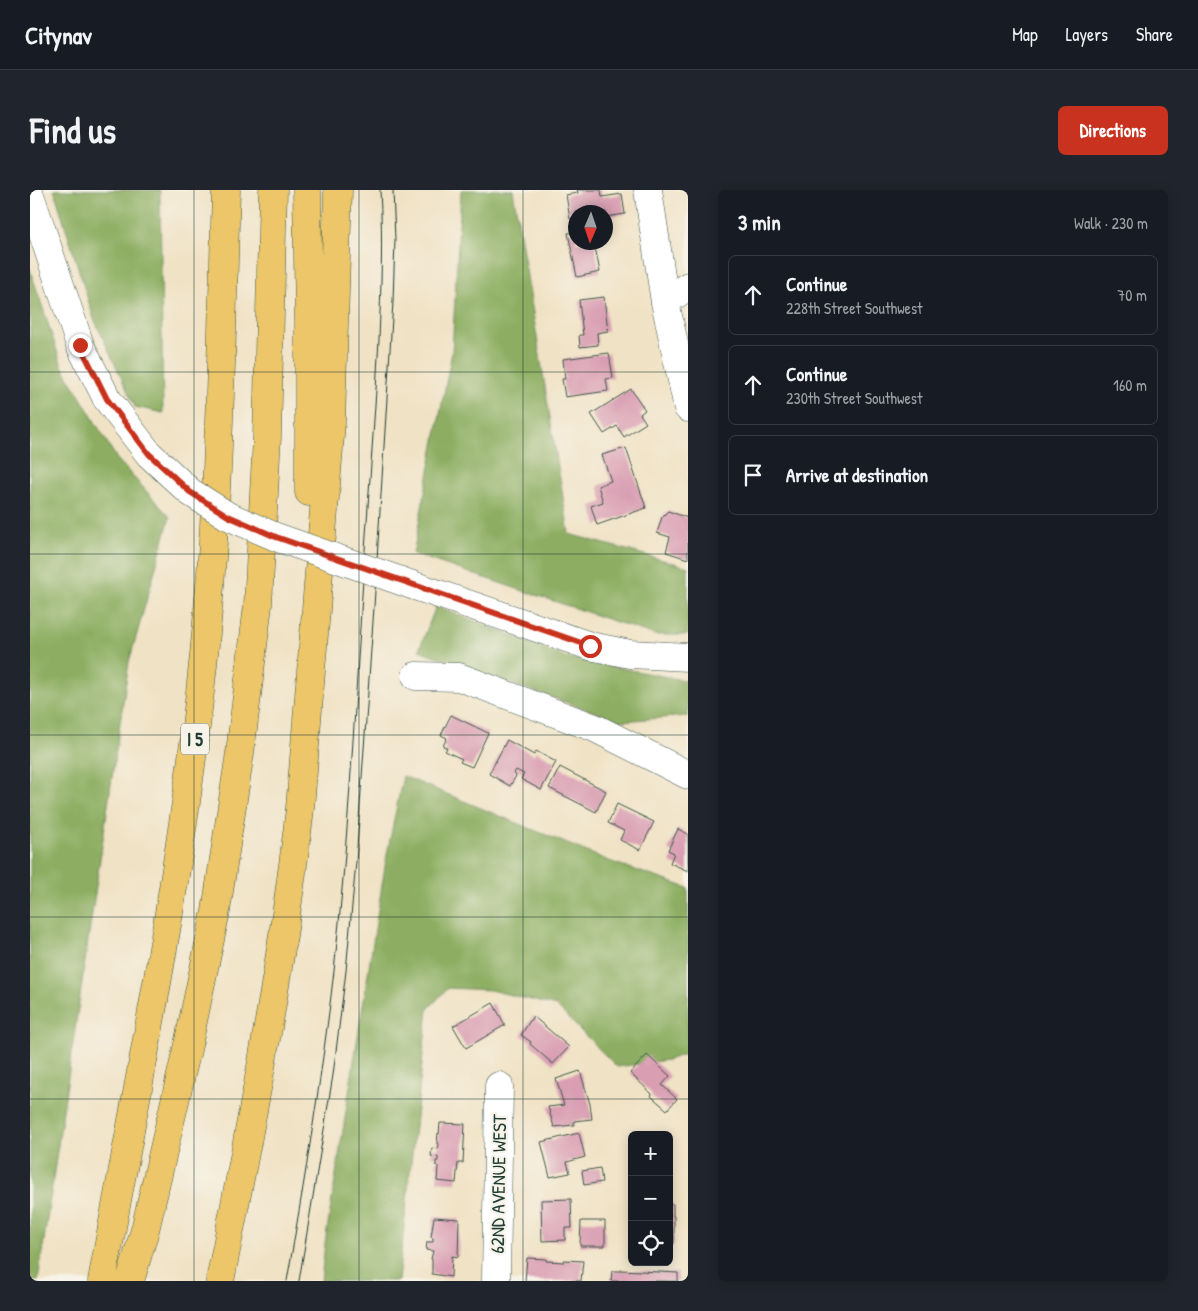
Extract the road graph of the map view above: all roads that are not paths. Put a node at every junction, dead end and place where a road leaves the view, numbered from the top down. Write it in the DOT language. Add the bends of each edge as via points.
graph roads {
  1 [pos="226,190"];
  2 [pos="273,190"];
  3 [pos="307,190"];
  4 [pos="338,190"];
  5 [pos="648,190"];
  6 [pos="30,195"];
  7 [pos="688,286"];
  8 [pos="665,302"];
  9 [pos="688,408"];
  10 [pos="688,657"];
  11 [pos="416,676"];
  12 [pos="310,688"];
  13 [pos="688,775"];
  14 [pos="499,1086"];
  15 [pos="102,1281"];
  16 [pos="130,1281"];
  17 [pos="220,1281"];
  18 [pos="496,1281"];
  1 -- 15 [label="highway, I 5" via="217,470 200,692 168,916"];
  2 -- 16 [label="highway" via="267,437 258,595 240,753 216,911 188,1045"];
  3 -- 12 [label="highway"];
  4 -- 12 [label="highway" via="331,423"];
  5 -- 8 [label="street"];
  6 -- 10 [label="street, bridge" via="80,345 107,399 149,454 190,492 228,516 276,537 590,646 630,654"];
  7 -- 8 [label="street"];
  8 -- 9 [label="street"];
  11 -- 13 [label="street" via="459,677 595,728"];
  12 -- 17 [label="highway" via="300,808 284,930 264,1054"];
  14 -- 18 [label="street, 62ND AVENUE WEST"];
}
